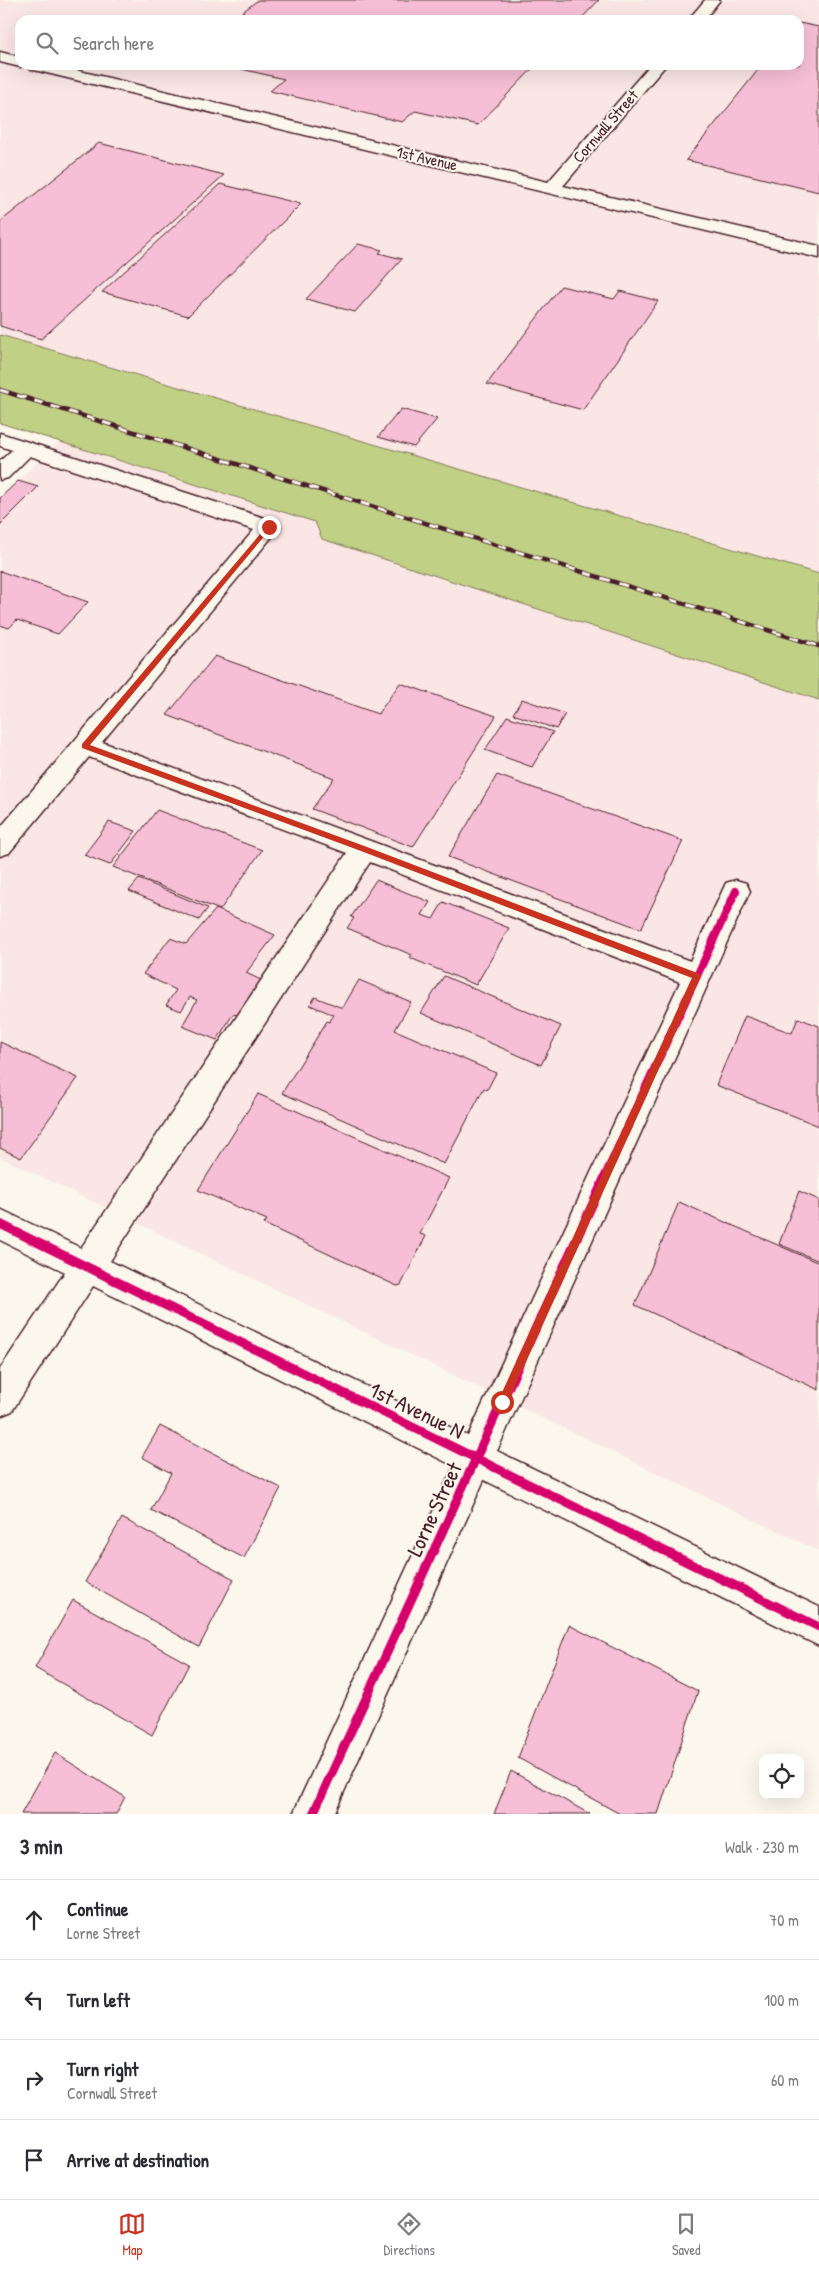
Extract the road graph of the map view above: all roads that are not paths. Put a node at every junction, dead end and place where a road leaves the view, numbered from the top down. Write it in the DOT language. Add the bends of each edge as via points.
graph roads {
  1 [pos="714,0"];
  2 [pos="700,15"];
  3 [pos="0,57"];
  4 [pos="15,61"];
  5 [pos="55,70"];
  6 [pos="654,70"];
  7 [pos="552,188"];
  8 [pos="819,252"];
  9 [pos="0,439"];
  10 [pos="27,447"];
  11 [pos="0,473"];
  12 [pos="85,746"];
  13 [pos="0,846"];
  14 [pos="364,849"];
  15 [pos="736,891"];
  16 [pos="697,976"];
  17 [pos="0,1224"];
  18 [pos="87,1266"];
  19 [pos="0,1399"];
  20 [pos="476,1458"];
  21 [pos="819,1627"];
  22 [pos="313,1814"];
  1 -- 2 [label="street"];
  3 -- 4 [label="street"];
  5 -- 7 [label="street, 1st Avenue"];
  6 -- 7 [label="street, Cornwall Street"];
  7 -- 8 [label="street, 1st Avenue"];
  9 -- 10 [label="street"];
  10 -- 11 [label="street"];
  10 -- 12 [label="street" via="269,527"];
  12 -- 13 [label="street"];
  12 -- 14 [label="street"];
  14 -- 16 [label="street"];
  14 -- 18 [label="street"];
  15 -- 16 [label="street, Lorne Street"];
  16 -- 20 [label="street, Lorne Street"];
  17 -- 18 [label="street, 1st Avenue N"];
  18 -- 19 [label="street"];
  18 -- 20 [label="street, 1st Avenue N"];
  20 -- 21 [label="street, 1st Avenue N"];
  20 -- 22 [label="street, Lorne Street"];
}
